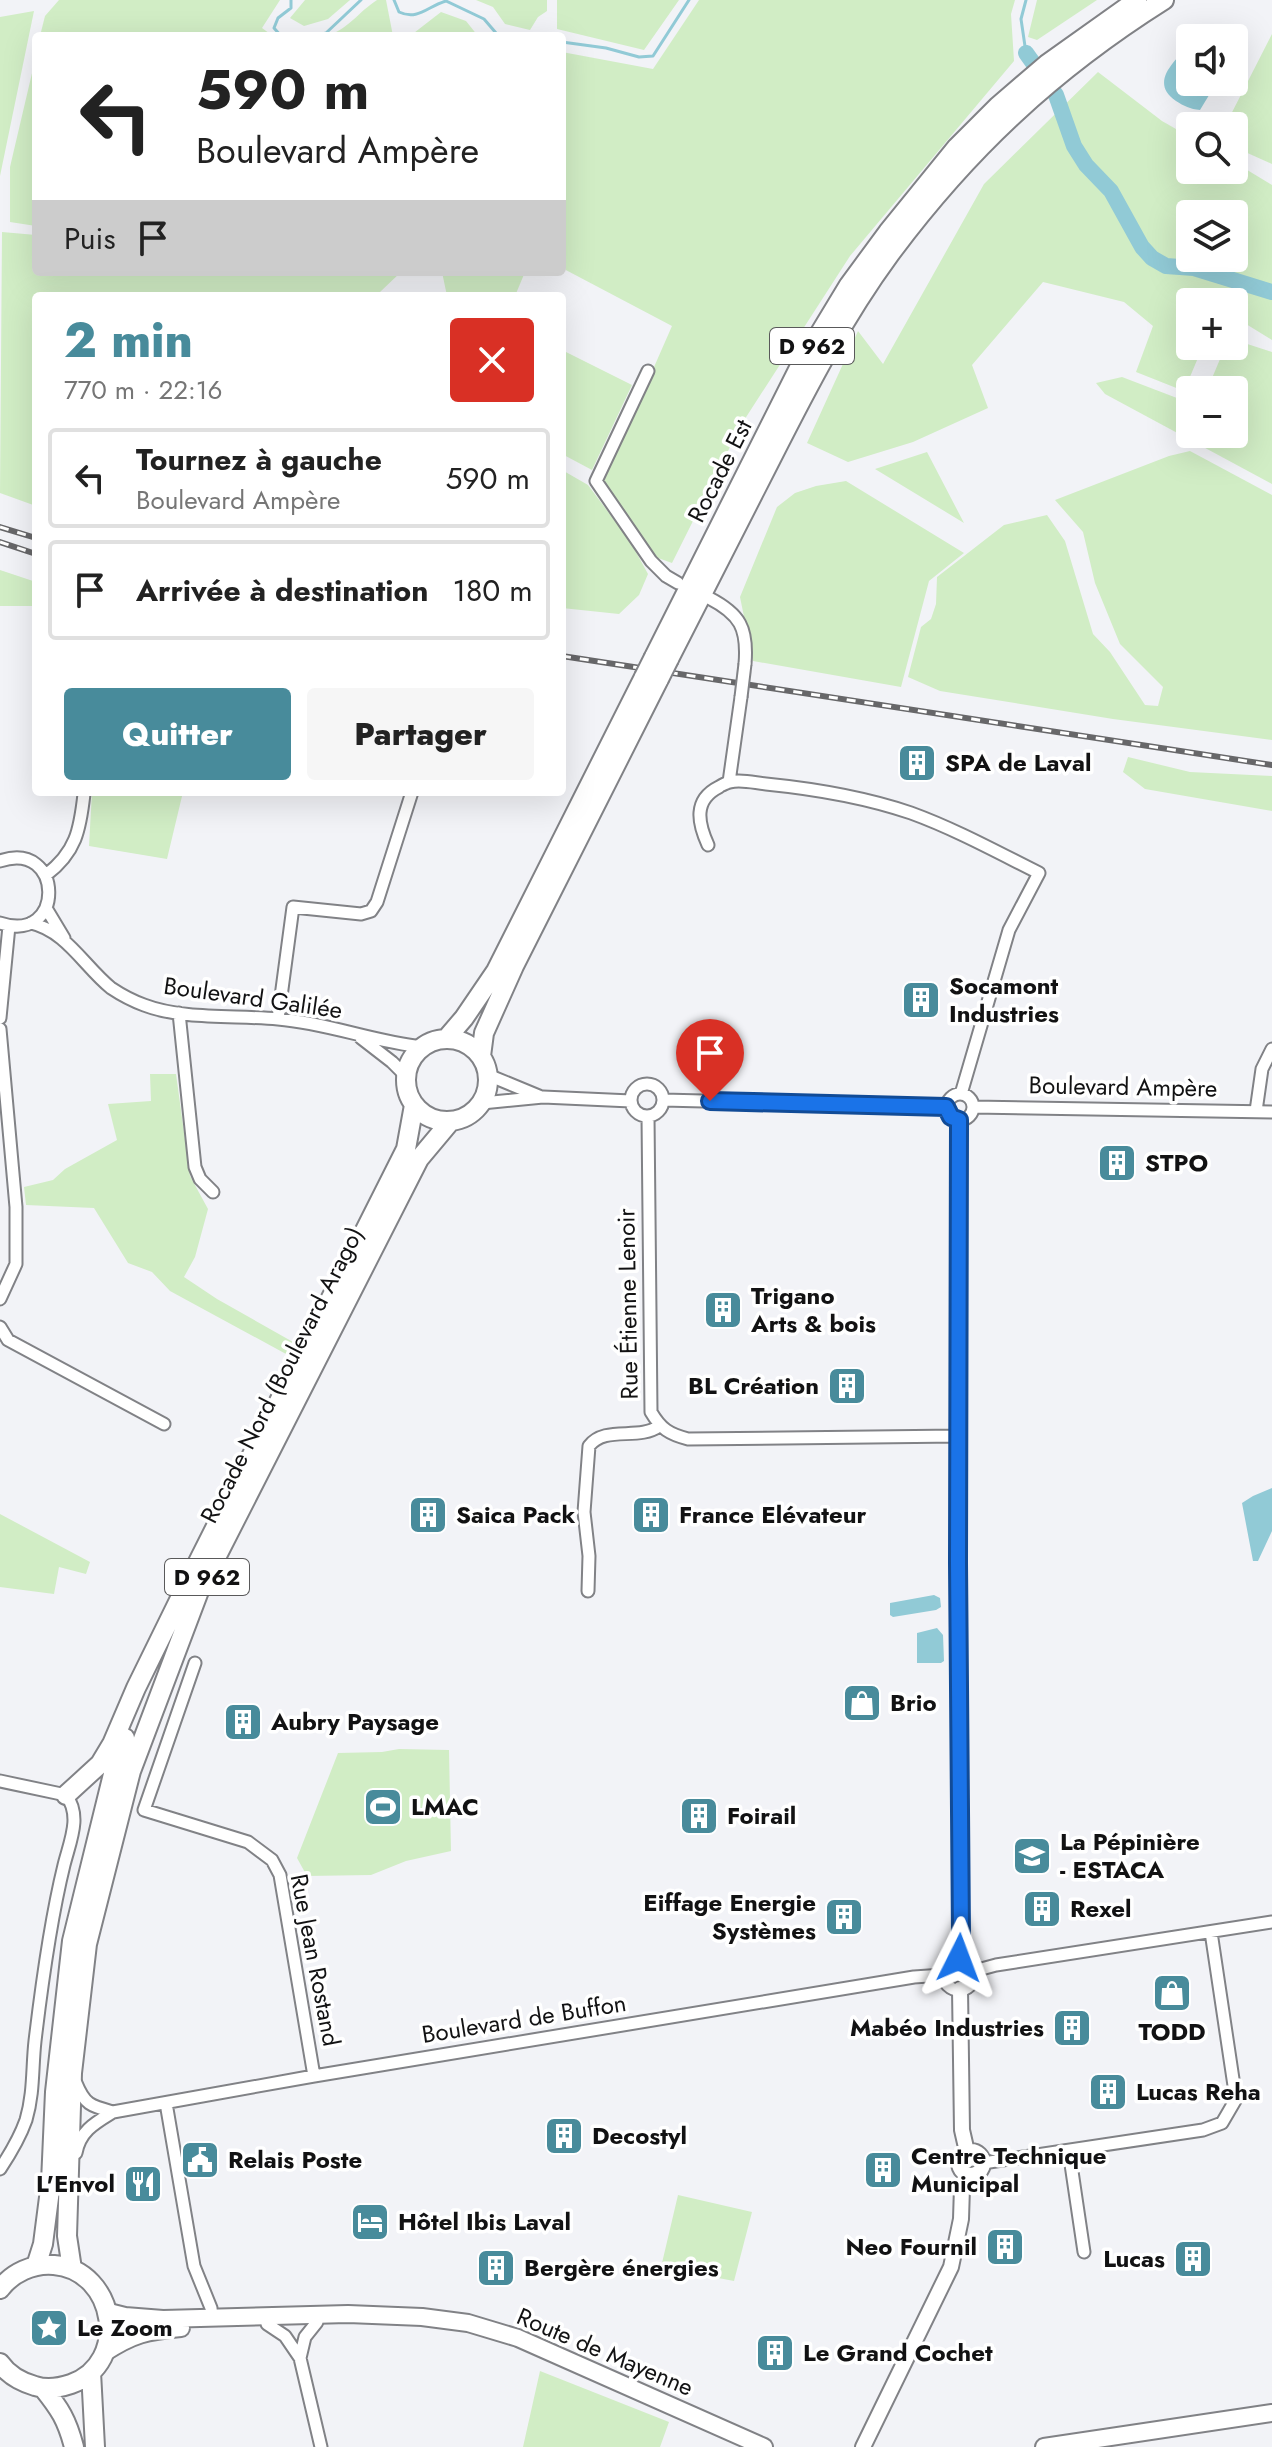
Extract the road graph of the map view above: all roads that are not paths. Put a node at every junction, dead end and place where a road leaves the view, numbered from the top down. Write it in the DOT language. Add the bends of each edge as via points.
graph roads {
  1 [pos="1137,0"];
  2 [pos="1164,0"];
  3 [pos="1044,77"];
  4 [pos="648,371"];
  5 [pos="678,583"];
  6 [pos="709,598"];
  7 [pos="651,678"];
  8 [pos="729,782"];
  9 [pos="84,796"];
  10 [pos="411,796"];
  11 [pos="708,845"];
  12 [pos="0,861"];
  13 [pos="46,875"];
  14 [pos="46,908"];
  15 [pos="31,923"];
  16 [pos="5,925"];
  17 [pos="69,945"];
  18 [pos="179,1013"];
  19 [pos="0,1018"];
  20 [pos="278,1019"];
  21 [pos="0,1029"];
  22 [pos="357,1035"];
  23 [pos="446,1039"];
  24 [pos="423,1047"];
  25 [pos="1272,1049"];
  26 [pos="481,1056"];
  27 [pos="488,1075"];
  28 [pos="407,1077"];
  29 [pos="961,1094"];
  30 [pos="543,1097"];
  31 [pos="663,1100"];
  32 [pos="631,1101"];
  33 [pos="482,1103"];
  34 [pos="414,1105"];
  35 [pos="946,1107"];
  36 [pos="973,1107"];
  37 [pos="1256,1111"];
  38 [pos="1272,1112"];
  39 [pos="648,1116"];
  40 [pos="959,1120"];
  41 [pos="450,1122"];
  42 [pos="213,1192"];
  43 [pos="0,1299"];
  44 [pos="0,1327"];
  45 [pos="164,1424"];
  46 [pos="659,1426"];
  47 [pos="958,1436"];
  48 [pos="588,1591"];
  49 [pos="164,1634"];
  50 [pos="195,1663"];
  51 [pos="0,1781"];
  52 [pos="66,1795"];
  53 [pos="1272,1922"];
  54 [pos="1211,1932"];
  55 [pos="959,1958"];
  56 [pos="974,1971"];
  57 [pos="943,1975"];
  58 [pos="960,1989"];
  59 [pos="72,2073"];
  60 [pos="314,2076"];
  61 [pos="166,2103"];
  62 [pos="113,2112"];
  63 [pos="1069,2151"];
  64 [pos="967,2152"];
  65 [pos="983,2163"];
  66 [pos="0,2169"];
  67 [pos="967,2175"];
  68 [pos="67,2201"];
  69 [pos="1084,2252"];
  70 [pos="36,2266"];
  71 [pos="72,2269"];
  72 [pos="9,2272"];
  73 [pos="0,2289"];
  74 [pos="109,2312"];
  75 [pos="422,2317"];
  76 [pos="212,2318"];
  77 [pos="317,2322"];
  78 [pos="267,2324"];
  79 [pos="104,2353"];
  80 [pos="300,2358"];
  81 [pos="0,2363"];
  82 [pos="91,2372"];
  83 [pos="43,2388"];
  84 [pos="1272,2413"];
  85 [pos="880,2416"];
  86 [pos="74,2447"];
  87 [pos="95,2447"];
  88 [pos="321,2447"];
  89 [pos="764,2447"];
  90 [pos="863,2447"];
  91 [pos="875,2447"];
  92 [pos="1044,2447"];
  1 -- 3 [label="main road, Rocade Est / D 962"];
  2 -- 3 [label="main road, Rocade Est / D 962"];
  3 -- 7 [label="main road, Rocade Est / D 962, bridge" via="957,147 849,285 800,366"];
  4 -- 5 [label="street" via="596,481 651,561"];
  6 -- 8 [label="street, bridge" via="738,619 746,643"];
  7 -- 23 [label="main road, Rocade Est / D 962" via="496,971"];
  7 -- 26 [label="main road, D 962" via="514,966 484,1033"];
  8 -- 11 [label="street" via="707,794 701,805 699,817"];
  8 -- 29 [label="street" via="868,800 963,835 1039,873 1009,930"];
  9 -- 13 [label="street" via="80,829 61,863"];
  10 -- 20 [label="street" via="371,911 293,907"];
  12 -- 13 [label="street" via="30,861"];
  13 -- 14 [label="street"];
  14 -- 15 [label="street"];
  14 -- 17 [label="street, Boulevard Galilée"];
  15 -- 16 [label="street"];
  15 -- 17 [label="street, Boulevard Galilée"];
  16 -- 19 [label="street"];
  17 -- 18 [label="street, Boulevard Galilée" via="112,989 144,1006"];
  18 -- 20 [label="street, Boulevard Galilée"];
  18 -- 42 [label="street" via="195,1167"];
  20 -- 22 [label="street, Boulevard Galilée"];
  21 -- 43 [label="street" via="16,1207 16,1264"];
  22 -- 24 [label="street, Boulevard Galilée"];
  22 -- 28 [label="street, Boulevard Galilée"];
  23 -- 24 [label="main road"];
  23 -- 26 [label="main road" via="459,1040"];
  24 -- 28 [label="main road" via="411,1060"];
  25 -- 37 [label="street" via="1262,1069"];
  26 -- 27 [label="main road"];
  27 -- 30 [label="street"];
  27 -- 33 [label="main road"];
  28 -- 34 [label="main road"];
  29 -- 35 [label="street" via="949,1098"];
  29 -- 36 [label="street"];
  30 -- 32 [label="street"];
  30 -- 33 [label="street"];
  31 -- 32 [label="street" via="656,1087 646,1084 637,1088"];
  31 -- 35 [label="street"];
  31 -- 39 [label="street" via="657,1113"];
  32 -- 39 [label="street" via="638,1113"];
  33 -- 41 [label="main road" via="463,1119"];
  34 -- 41 [label="main road" via="424,1115"];
  34 -- 49 [label="main road, D 962" via="406,1149"];
  35 -- 40 [label="street"];
  36 -- 37 [label="street, Boulevard Ampère"];
  36 -- 40 [label="street"];
  37 -- 38 [label="street, Boulevard Ampère"];
  39 -- 46 [label="street, Rue Étienne Lenoir" via="651,1412"];
  40 -- 47 [label="street"];
  41 -- 59 [label="main road, Rocade Nord (Boulevard Arago) / D 962" via="419,1159 199,1591 131,1771 87,1944"];
  44 -- 45 [label="street" via="8,1340"];
  46 -- 47 [label="street, Rue Étienne Lenoir" via="688,1439"];
  46 -- 48 [label="street" via="602,1436 589,1446 584,1512"];
  47 -- 55 [label="street"];
  49 -- 52 [label="main road" via="106,1754"];
  49 -- 70 [label="main road, D 962" via="115,1766 72,1941 51,2182"];
  50 -- 60 [label="street, Rue Jean Rostand" via="144,1810 248,1842 272,1860 280,1875"];
  51 -- 52 [label="street"];
  52 -- 66 [label="street" via="74,1826 56,1897 33,2089 25,2122"];
  53 -- 54 [label="street"];
  54 -- 56 [label="street"];
  54 -- 63 [label="street" via="1236,2099 1222,2123"];
  55 -- 56 [label="street" via="971,1963"];
  55 -- 57 [label="street" via="945,1965"];
  56 -- 58 [label="street" via="969,1986"];
  57 -- 58 [label="street" via="947,1984"];
  57 -- 60 [label="street, Boulevard de Buffon"];
  58 -- 64 [label="street" via="962,2130"];
  59 -- 62 [label="street" via="90,2106"];
  59 -- 68 [label="main road, Rocade Nord (Boulevard Arago) / D 962"];
  60 -- 61 [label="street, Boulevard de Buffon"];
  61 -- 62 [label="street, Boulevard de Buffon"];
  61 -- 76 [label="street" via="194,2266"];
  62 -- 68 [label="street" via="78,2140"];
  63 -- 65 [label="street"];
  63 -- 69 [label="street"];
  64 -- 65 [label="street" via="978,2154"];
  64 -- 67 [label="street" via="959,2163"];
  65 -- 67 [label="street" via="978,2173"];
  67 -- 85 [label="street" via="951,2267"];
  68 -- 71 [label="main road, Rocade Nord (Boulevard Arago) / D 962"];
  70 -- 71 [label="main road"];
  70 -- 72 [label="main road"];
  71 -- 74 [label="main road" via="95,2286"];
  72 -- 73 [label="main road"];
  74 -- 76 [label="main road, Route de Mayenne"];
  74 -- 79 [label="main road"];
  75 -- 76 [label="main road, Route de Mayenne"];
  75 -- 77 [label="main road, Route de Mayenne"];
  75 -- 89 [label="main road, Route de Mayenne" via="518,2338"];
  77 -- 78 [label="main road, Route de Mayenne"];
  77 -- 80 [label="street" via="305,2337"];
  78 -- 79 [label="main road, Route de Mayenne" via="155,2330 129,2337"];
  78 -- 80 [label="street" via="285,2336"];
  79 -- 82 [label="main road"];
  80 -- 88 [label="street"];
  81 -- 83 [label="main road" via="23,2383"];
  82 -- 83 [label="main road" via="77,2382"];
  82 -- 87 [label="main road"];
  83 -- 86 [label="main road" via="68,2423"];
  84 -- 92 [label="main road"];
  85 -- 90 [label="street"];
  85 -- 91 [label="street"];
}
